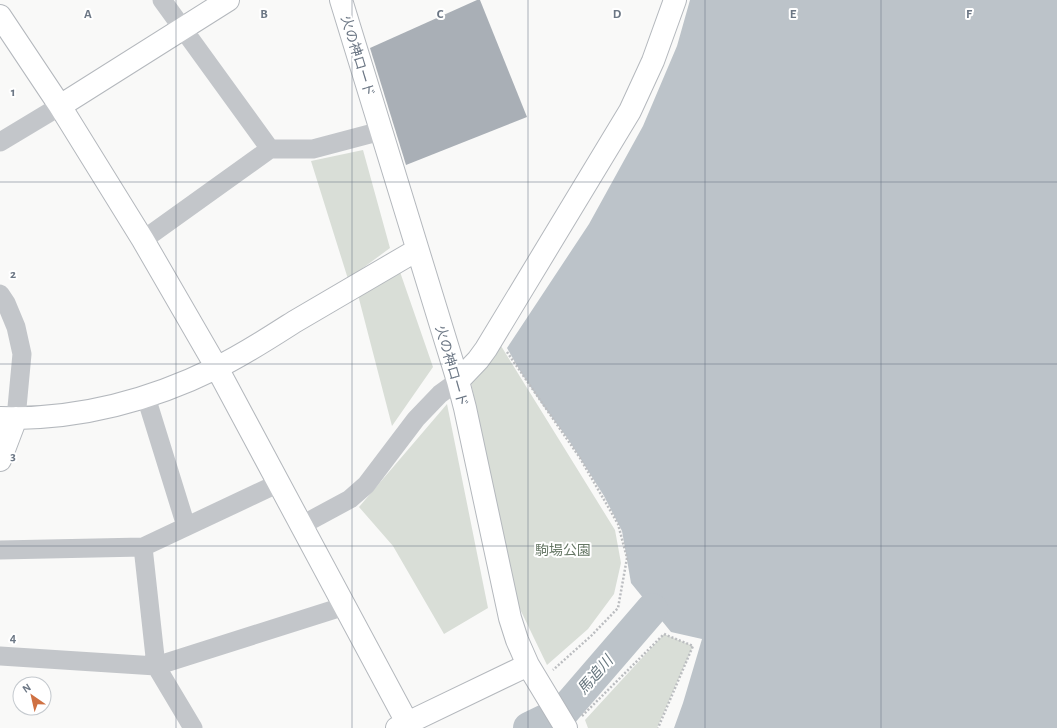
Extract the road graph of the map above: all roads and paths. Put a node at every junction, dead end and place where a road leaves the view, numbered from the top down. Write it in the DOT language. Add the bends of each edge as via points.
graph roads {
  1 [pos="162,0"];
  2 [pos="228,0"];
  3 [pos="341,0"];
  4 [pos="675,0"];
  5 [pos="0,16"];
  6 [pos="183,28"];
  7 [pos="60,106"];
  8 [pos="381,131"];
  9 [pos="0,142"];
  10 [pos="270,150"];
  11 [pos="143,240"];
  12 [pos="417,250"];
  13 [pos="0,294"];
  14 [pos="495,335"];
  15 [pos="217,368"];
  16 [pos="458,381"];
  17 [pos="146,397"];
  18 [pos="8,418"];
  19 [pos="0,460"];
  20 [pos="279,483"];
  21 [pos="302,525"];
  22 [pos="186,526"];
  23 [pos="143,547"];
  24 [pos="0,550"];
  25 [pos="345,606"];
  26 [pos="0,656"];
  27 [pos="156,666"];
  28 [pos="539,672"];
  29 [pos="574,723"];
  30 [pos="404,726"];
  31 [pos="193,728"];
  32 [pos="658,728"];
  1 -- 6 [label="street"];
  2 -- 6 [label="street"];
  3 -- 8 [label="street, 火の神ロード"];
  4 -- 14 [label="street" via="653,61 630,111"];
  5 -- 7 [label="street"];
  6 -- 7 [label="street"];
  6 -- 10 [label="street"];
  7 -- 9 [label="street"];
  7 -- 11 [label="street"];
  8 -- 10 [label="street" via="313,148"];
  8 -- 12 [label="street, 火の神ロード"];
  10 -- 11 [label="street"];
  11 -- 15 [label="street"];
  12 -- 15 [label="street"];
  12 -- 16 [label="street, 火の神ロード"];
  13 -- 18 [label="street" via="16,327 22,354"];
  14 -- 16 [label="street" via="478,360"];
  14 -- 28 [label="path" via="580,458 618,524 627,558 618,608 591,636"];
  15 -- 17 [label="street"];
  15 -- 20 [label="street"];
  16 -- 21 [label="street" via="440,394 416,419 366,485 350,498"];
  16 -- 28 [label="street, 火の神ロード" via="510,618 517,640"];
  17 -- 18 [label="street" via="68,415"];
  17 -- 22 [label="street"];
  18 -- 19 [label="street"];
  20 -- 21 [label="street"];
  20 -- 22 [label="street"];
  21 -- 25 [label="street"];
  22 -- 23 [label="street"];
  23 -- 24 [label="street"];
  23 -- 27 [label="street"];
  25 -- 27 [label="street"];
  25 -- 30 [label="street"];
  26 -- 27 [label="street"];
  27 -- 31 [label="street"];
  28 -- 29 [label="street, 火の神ロード"];
  28 -- 30 [label="street"];
  29 -- 32 [label="path" via="664,634 693,646"];
}
